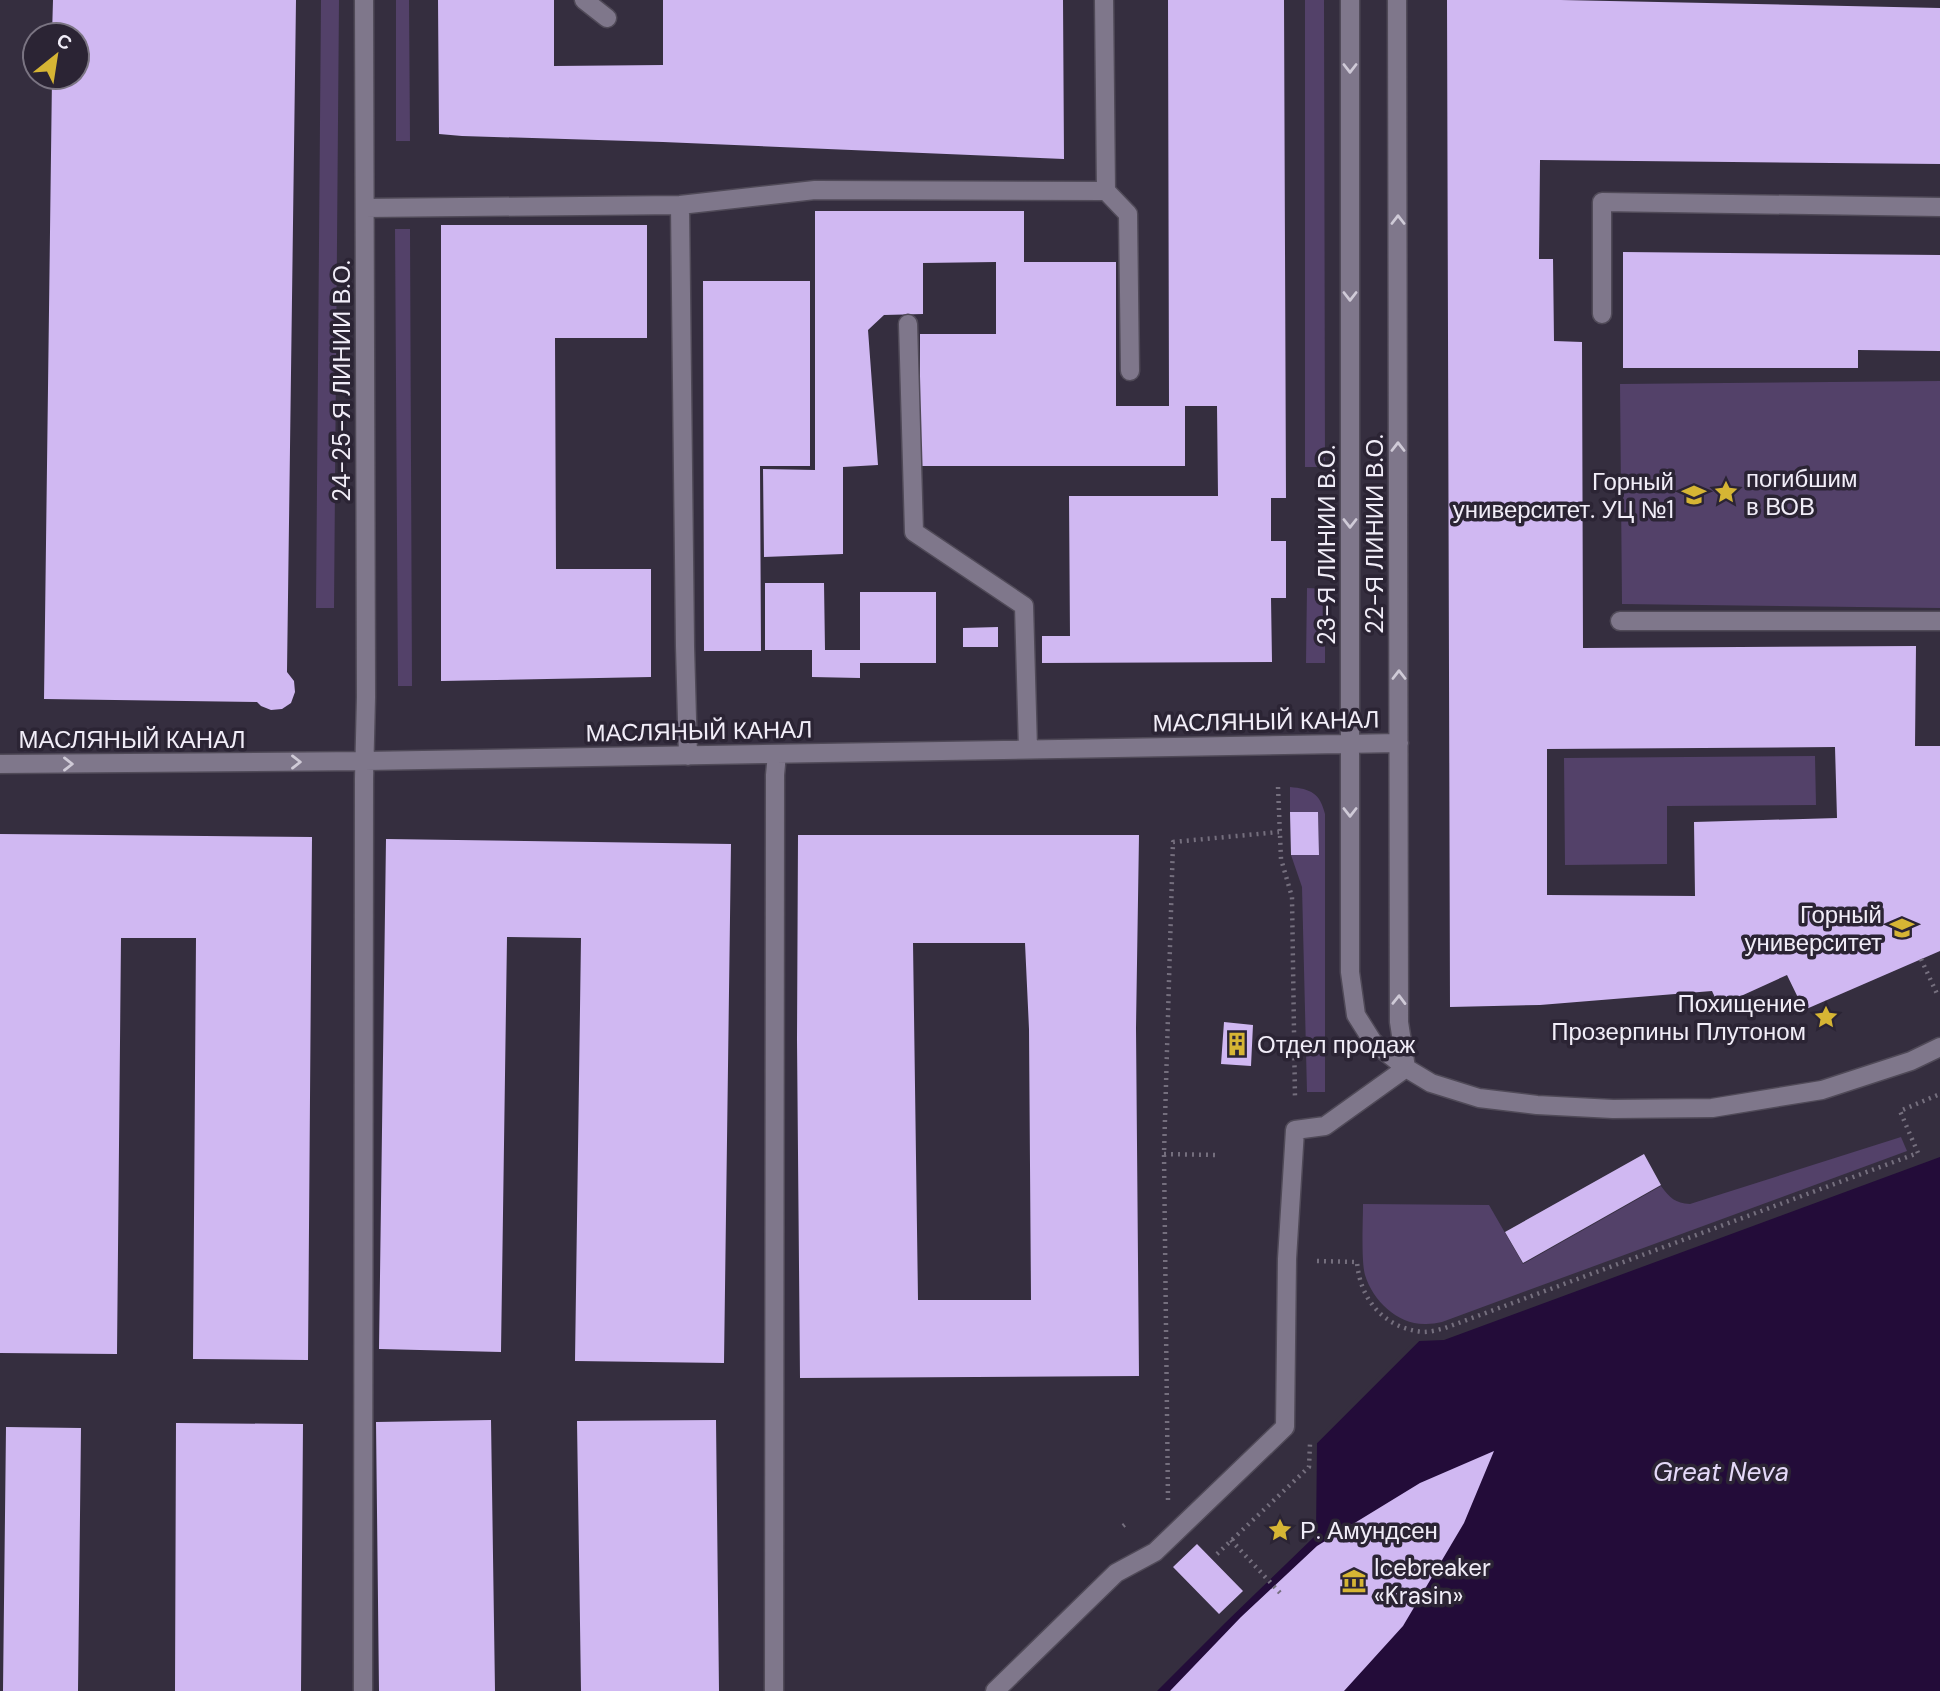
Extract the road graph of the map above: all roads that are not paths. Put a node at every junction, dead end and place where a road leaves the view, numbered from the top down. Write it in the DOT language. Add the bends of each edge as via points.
graph roads {
  1 [pos="364,0"];
  2 [pos="584,0"];
  3 [pos="1104,0"];
  4 [pos="1350,0"];
  5 [pos="1397,0"];
  6 [pos="607,18"];
  7 [pos="1106,191"];
  8 [pos="680,205"];
  9 [pos="1940,207"];
  10 [pos="365,208"];
  11 [pos="1601,314"];
  12 [pos="908,324"];
  13 [pos="1130,371"];
  14 [pos="1620,621"];
  15 [pos="1940,621"];
  16 [pos="1399,743"];
  17 [pos="1350,744"];
  18 [pos="1028,749"];
  19 [pos="777,754"];
  20 [pos="688,756"];
  21 [pos="365,761"];
  22 [pos="0,764"];
  23 [pos="1940,1047"];
  24 [pos="1406,1068"];
  25 [pos="363,1691"];
  26 [pos="774,1691"];
  27 [pos="995,1691"];
  1 -- 10 [label="street, 24-25-Я ЛИНИИ В.О."];
  2 -- 6 [label="street"];
  3 -- 7 [label="street"];
  4 -- 17 [label="street, 23-Я ЛИНИИ В.О., one-way"];
  16 -- 5 [label="street, 22-Я ЛИНИИ В.О., one-way"];
  7 -- 8 [label="street" via="815,190"];
  7 -- 13 [label="street" via="1128,215"];
  8 -- 10 [label="street"];
  8 -- 20 [label="street"];
  9 -- 11 [label="street" via="1602,202"];
  10 -- 21 [label="street, 24-25-Я ЛИНИИ В.О."];
  12 -- 18 [label="street" via="914,532 1024,606"];
  14 -- 15 [label="street"];
  16 -- 17 [label="street, МАСЛЯНЫЙ КАНАЛ"];
  24 -- 16 [label="street, 22-Я ЛИНИИ В.О., one-way" via="1399,1022"];
  17 -- 18 [label="street, МАСЛЯНЫЙ КАНАЛ"];
  17 -- 24 [label="street, 23-Я ЛИНИИ В.О., one-way" via="1350,972 1356,1015 1373,1042"];
  18 -- 19 [label="street, МАСЛЯНЫЙ КАНАЛ"];
  19 -- 20 [label="street, МАСЛЯНЫЙ КАНАЛ"];
  19 -- 26 [label="street"];
  20 -- 21 [label="street, МАСЛЯНЫЙ КАНАЛ"];
  22 -- 21 [label="street, МАСЛЯНЫЙ КАНАЛ, one-way"];
  21 -- 25 [label="street, 24-25-Я ЛИНИИ В.О."];
  23 -- 24 [label="street, 23-Я ЛИНИИ В.О." via="1822,1090 1712,1108 1613,1109 1479,1098 1431,1083"];
  24 -- 27 [label="street" via="1325,1126 1296,1130 1287,1259 1285,1427 1155,1552 1116,1573"];
}
